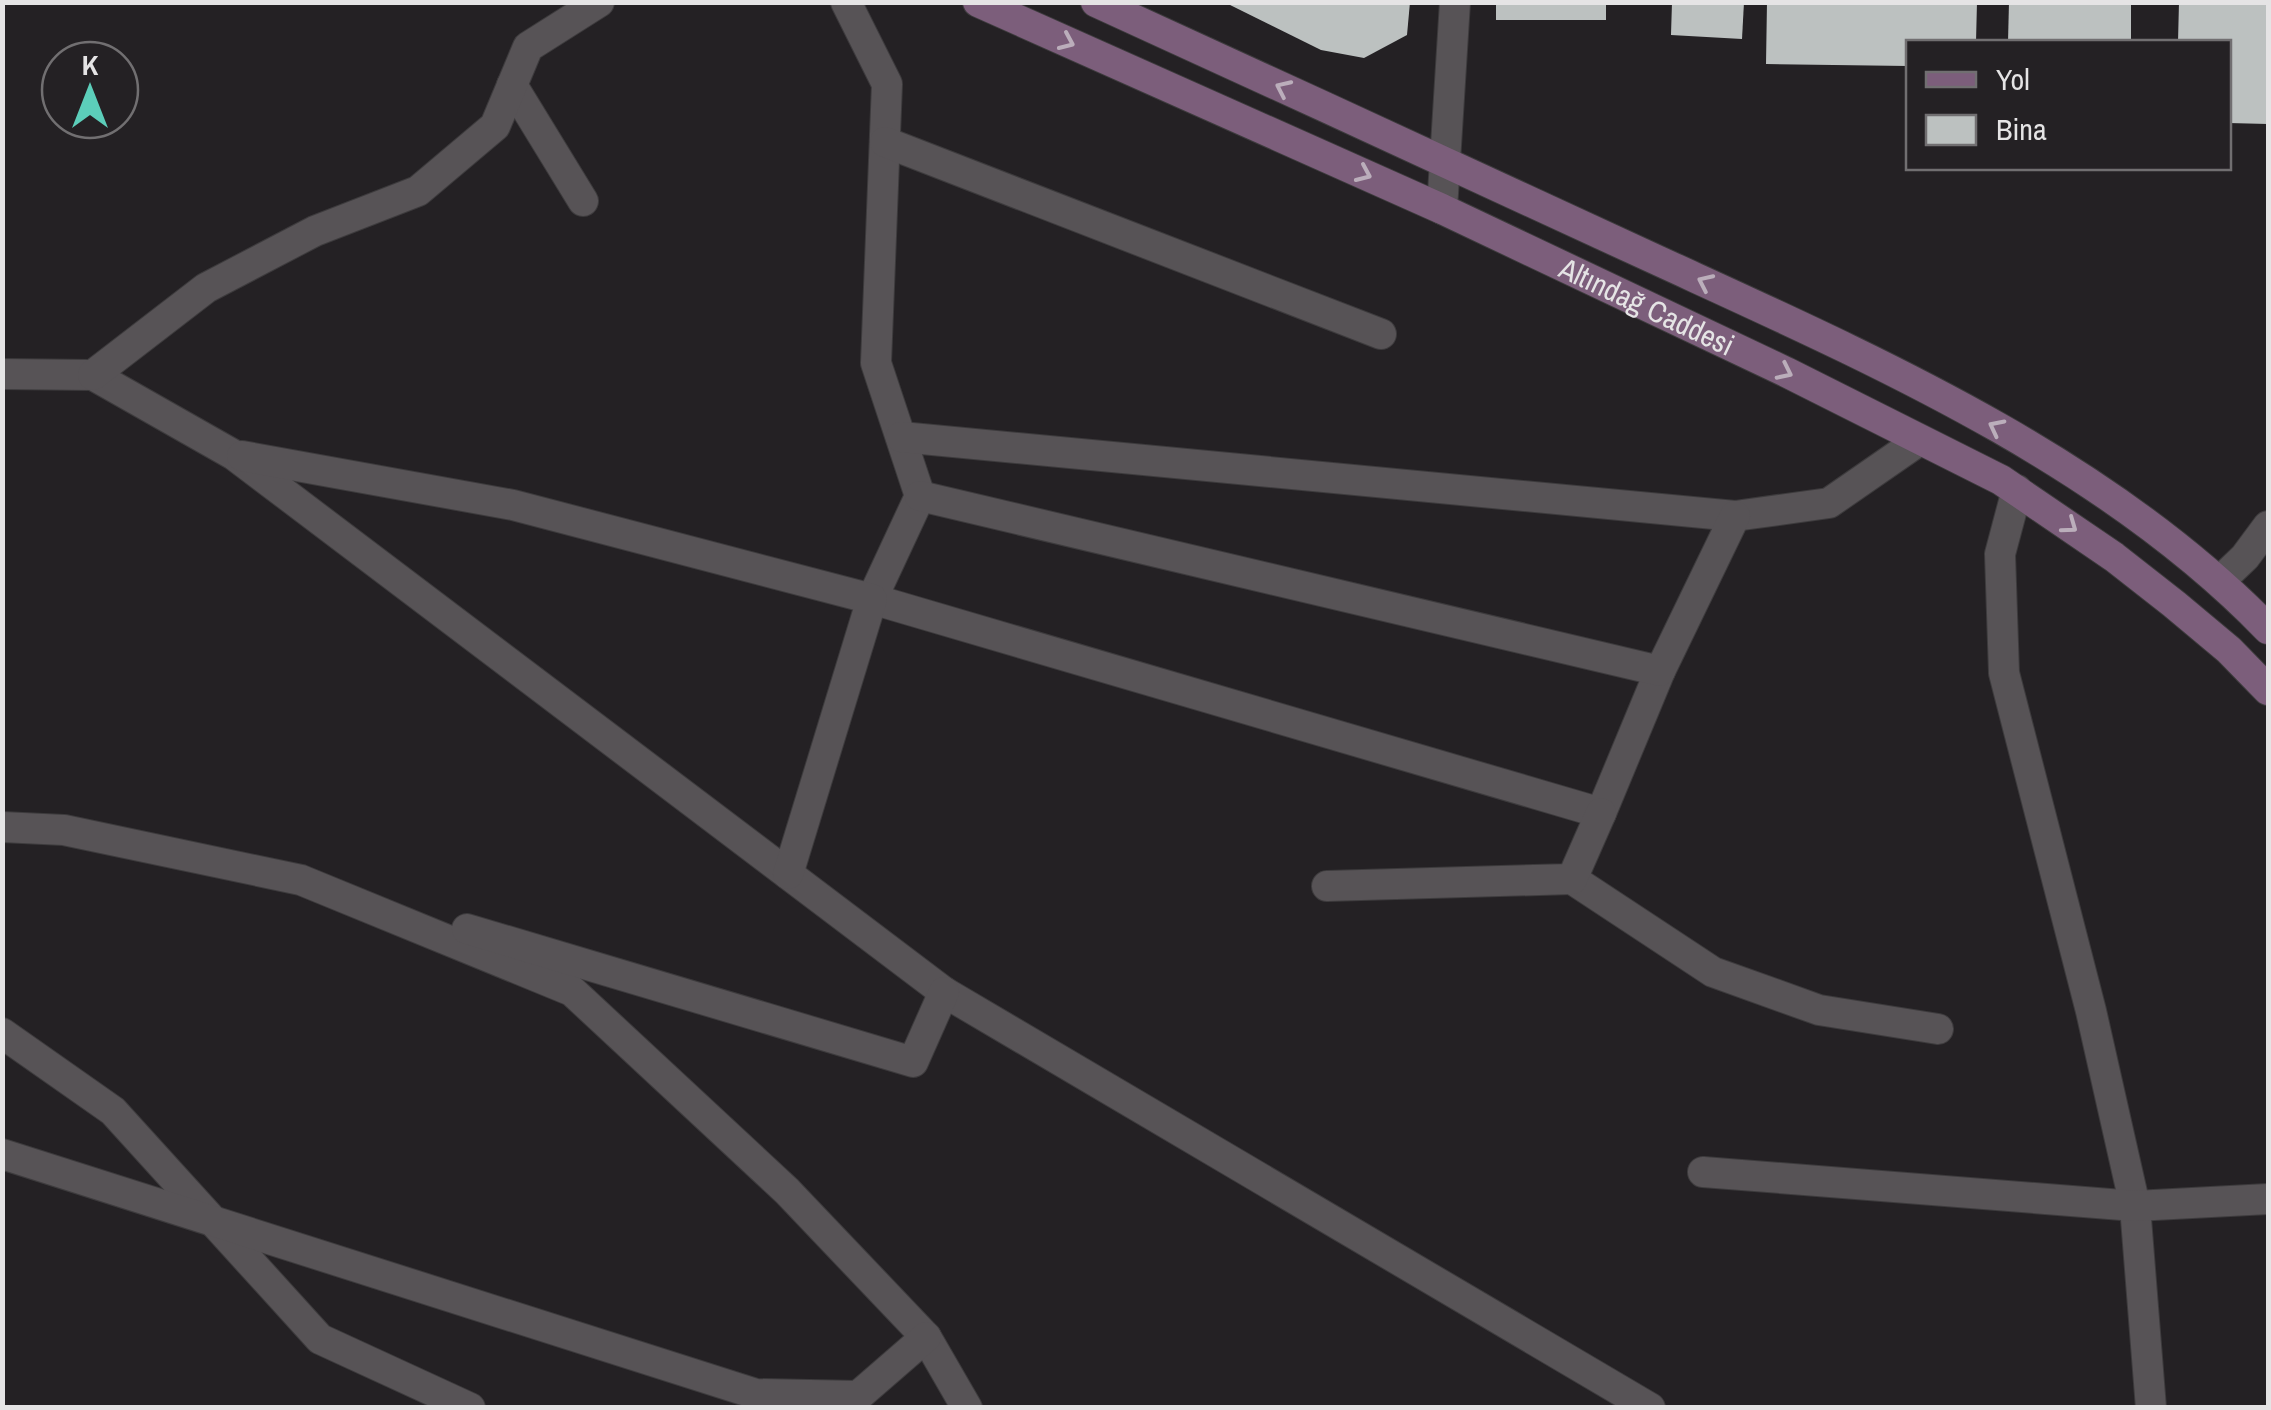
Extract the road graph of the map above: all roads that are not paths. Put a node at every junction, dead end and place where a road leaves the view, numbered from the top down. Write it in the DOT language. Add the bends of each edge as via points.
graph roads {
  1 [pos="599,2"];
  2 [pos="846,2"];
  3 [pos="978,2"];
  4 [pos="1096,2"];
  5 [pos="1455,2"];
  6 [pos="512,85"];
  7 [pos="885,142"];
  8 [pos="1446,162"];
  9 [pos="583,201"];
  10 [pos="1442,209"];
  11 [pos="1382,334"];
  12 [pos="2,374"];
  13 [pos="93,375"];
  14 [pos="900,437"];
  15 [pos="1920,440"];
  16 [pos="234,455"];
  17 [pos="2017,490"];
  18 [pos="920,496"];
  19 [pos="1735,516"];
  20 [pos="2268,526"];
  21 [pos="2220,580"];
  22 [pos="872,599"];
  23 [pos="2174,604"];
  24 [pos="2268,629"];
  25 [pos="1660,671"];
  26 [pos="2268,690"];
  27 [pos="1602,813"];
  28 [pos="2,827"];
  29 [pos="788,874"];
  30 [pos="1572,878"];
  31 [pos="301,880"];
  32 [pos="1327,886"];
  33 [pos="944,992"];
  34 [pos="1938,1029"];
  35 [pos="2,1033"];
  36 [pos="2,1154"];
  37 [pos="1704,1172"];
  38 [pos="2268,1199"];
  39 [pos="2135,1206"];
  40 [pos="217,1223"];
  41 [pos="926,1337"];
  42 [pos="470,1408"];
  43 [pos="967,1408"];
  44 [pos="1650,1408"];
  45 [pos="2151,1408"];
  1 -- 6 [label="street" via="528,46"];
  2 -- 7 [label="street" via="887,84"];
  3 -- 10 [label="main road, Altındağ Caddesi, one-way"];
  8 -- 4 [label="main road, Altındağ Caddesi, one-way"];
  5 -- 8 [label="street"];
  6 -- 9 [label="street"];
  6 -- 13 [label="street" via="496,126 418,191 315,231 206,288"];
  7 -- 11 [label="street"];
  7 -- 14 [label="street" via="876,362"];
  8 -- 10 [label="street"];
  21 -- 8 [label="main road, Altındağ Caddesi, one-way" via="2019,438"];
  10 -- 15 [label="main road, Altındağ Caddesi, one-way"];
  12 -- 13 [label="street"];
  13 -- 16 [label="street"];
  14 -- 18 [label="street"];
  14 -- 19 [label="street"];
  15 -- 17 [label="main road, Altındağ Caddesi"];
  15 -- 19 [label="street" via="1828,503"];
  16 -- 22 [label="street" via="512,505"];
  16 -- 29 [label="street"];
  17 -- 23 [label="main road, Altındağ Caddesi, one-way"];
  17 -- 39 [label="street" via="2000,554 2004,673"];
  18 -- 22 [label="street"];
  18 -- 25 [label="street"];
  19 -- 25 [label="street"];
  20 -- 21 [label="street"];
  21 -- 23 [label="main road"];
  21 -- 24 [label="main road, Altındağ Caddesi"];
  22 -- 27 [label="street"];
  22 -- 29 [label="street"];
  23 -- 26 [label="main road, Altındağ Caddesi"];
  25 -- 27 [label="street"];
  27 -- 30 [label="street"];
  28 -- 31 [label="street" via="64,830"];
  29 -- 33 [label="street"];
  30 -- 32 [label="street"];
  30 -- 34 [label="street" via="1713,972 1820,1010"];
  31 -- 33 [label="street" via="913,1062"];
  31 -- 41 [label="street" via="572,991 787,1191"];
  33 -- 44 [label="street"];
  35 -- 40 [label="street" via="113,1110"];
  36 -- 40 [label="street"];
  37 -- 39 [label="street"];
  38 -- 39 [label="street"];
  39 -- 45 [label="street"];
  40 -- 41 [label="street" via="756,1394 858,1396"];
  40 -- 42 [label="street" via="320,1340"];
  41 -- 43 [label="street"];
}
